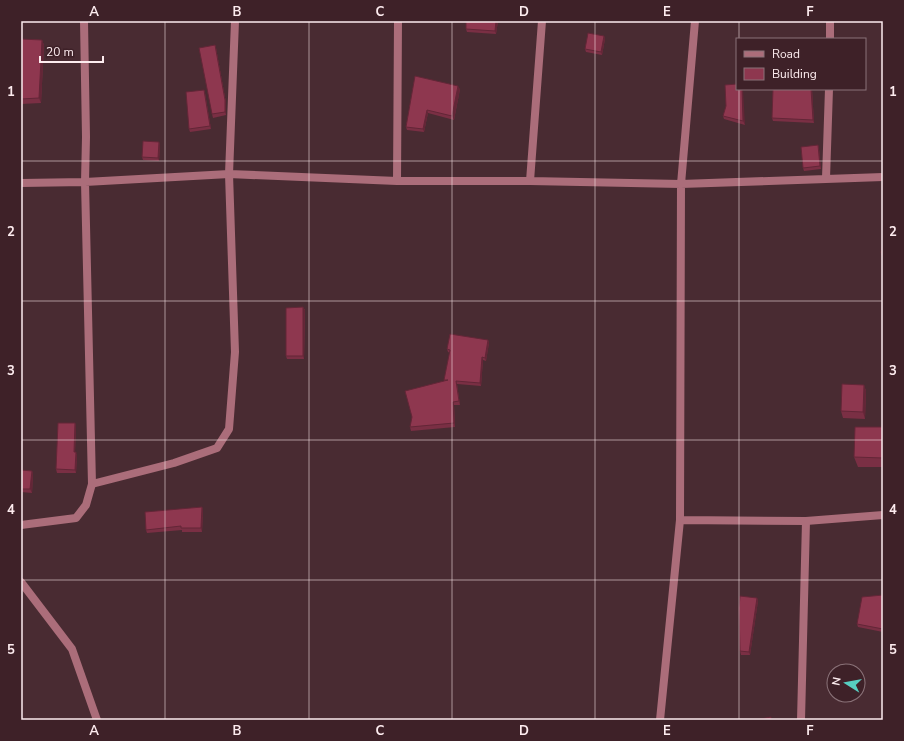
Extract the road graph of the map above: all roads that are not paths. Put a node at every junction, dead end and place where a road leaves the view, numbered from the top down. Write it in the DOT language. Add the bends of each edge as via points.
graph roads {
  1 [pos="84,21"];
  2 [pos="234,21"];
  3 [pos="398,21"];
  4 [pos="542,21"];
  5 [pos="695,21"];
  6 [pos="830,21"];
  7 [pos="830,38"];
  8 [pos="829,90"];
  9 [pos="229,174"];
  10 [pos="883,176"];
  11 [pos="826,178"];
  12 [pos="397,181"];
  13 [pos="530,181"];
  14 [pos="85,182"];
  15 [pos="21,183"];
  16 [pos="681,184"];
  17 [pos="92,484"];
  18 [pos="883,515"];
  19 [pos="680,520"];
  20 [pos="806,521"];
  21 [pos="21,525"];
  22 [pos="21,582"];
  23 [pos="97,720"];
  24 [pos="660,720"];
  25 [pos="802,720"];
  1 -- 14 [label="street"];
  2 -- 9 [label="street"];
  3 -- 12 [label="street"];
  4 -- 13 [label="street"];
  5 -- 16 [label="street"];
  6 -- 7 [label="street"];
  8 -- 11 [label="street"];
  9 -- 12 [label="street"];
  9 -- 14 [label="street"];
  9 -- 17 [label="street" via="235,352 229,429 217,448 174,463"];
  10 -- 11 [label="street"];
  11 -- 16 [label="street"];
  12 -- 13 [label="street"];
  13 -- 16 [label="street"];
  14 -- 15 [label="street"];
  14 -- 17 [label="street"];
  16 -- 19 [label="street"];
  17 -- 21 [label="street" via="86,505 76,518"];
  18 -- 20 [label="street"];
  19 -- 20 [label="street"];
  19 -- 24 [label="street"];
  20 -- 25 [label="street"];
  22 -- 23 [label="street" via="72,649"];
}
